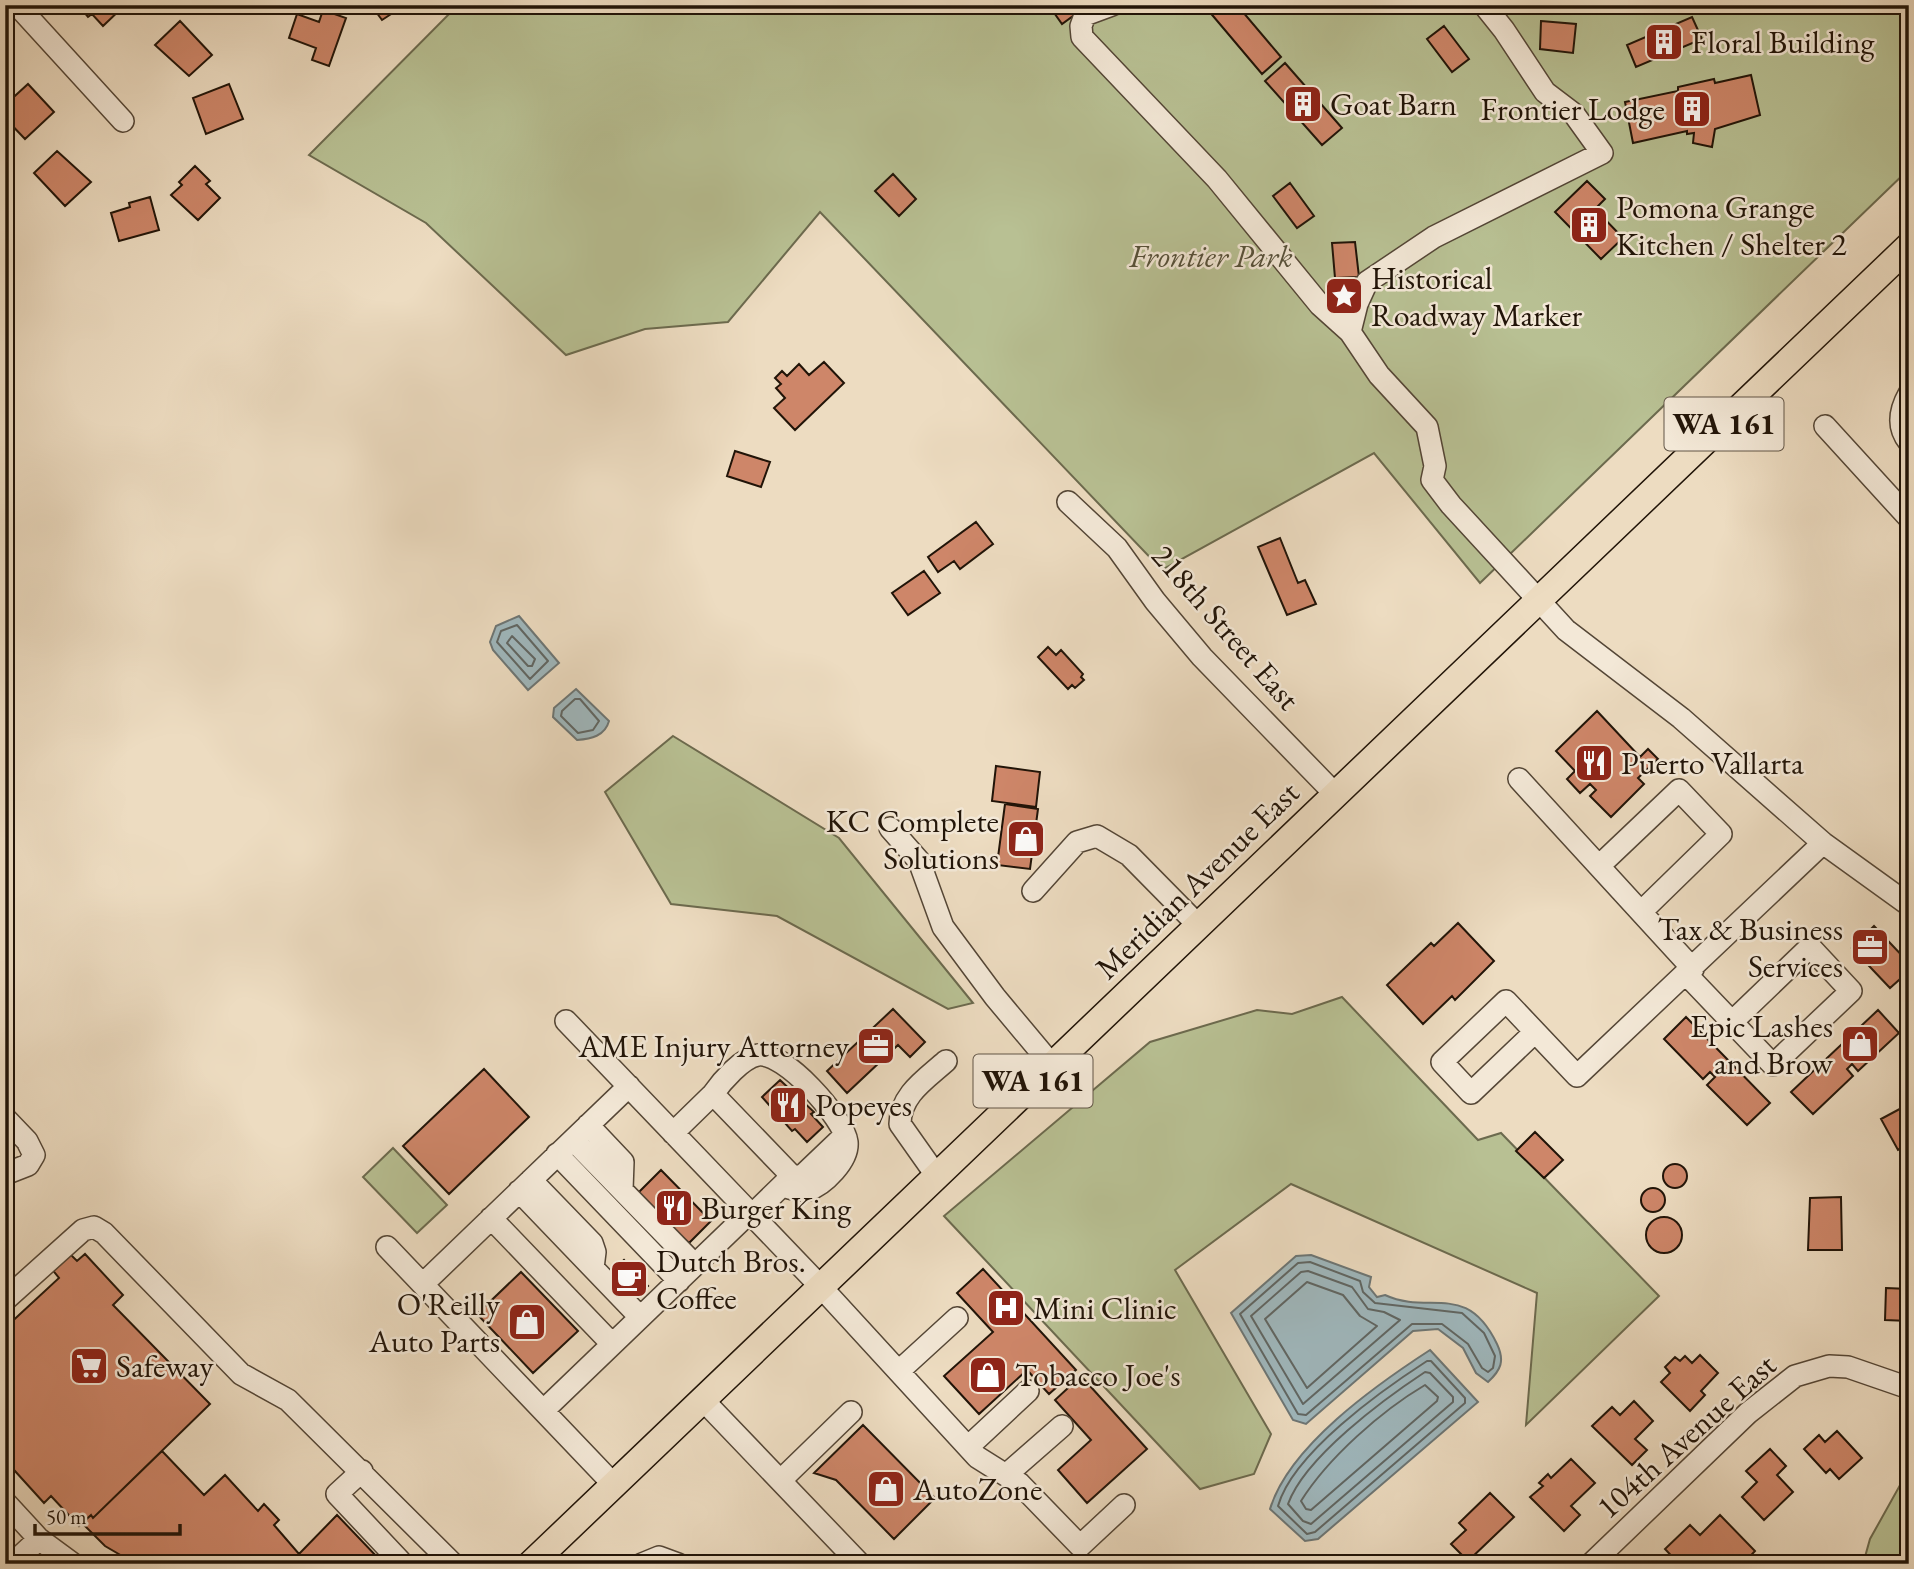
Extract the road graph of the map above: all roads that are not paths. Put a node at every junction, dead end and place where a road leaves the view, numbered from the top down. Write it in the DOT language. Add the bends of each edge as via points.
graph roads {
  1 [pos="17,5"];
  2 [pos="1112,5"];
  3 [pos="1483,5"];
  4 [pos="123,121"];
  5 [pos="1909,246"];
  6 [pos="1350,332"];
  7 [pos="1909,394"];
  8 [pos="1825,426"];
  9 [pos="1909,442"];
  10 [pos="1068,502"];
  11 [pos="1909,519"];
  12 [pos="1538,602"];
  13 [pos="1519,779"];
  14 [pos="1335,794"];
  15 [pos="890,828"];
  16 [pos="1823,844"];
  17 [pos="1599,866"];
  18 [pos="1033,891"];
  19 [pos="1909,905"];
  20 [pos="1641,912"];
  21 [pos="1198,925"];
  22 [pos="1690,972"];
  23 [pos="566,1021"];
  24 [pos="1732,1022"];
  25 [pos="1535,1032"];
  26 [pos="946,1061"];
  27 [pos="1051,1064"];
  28 [pos="629,1086"];
  29 [pos="713,1094"];
  30 [pos="5,1118"];
  31 [pos="673,1133"];
  32 [pos="573,1140"];
  33 [pos="5,1174"];
  34 [pos="936,1175"];
  35 [pos="787,1181"];
  36 [pos="525,1185"];
  37 [pos="751,1213"];
  38 [pos="491,1218"];
  39 [pos="387,1247"];
  40 [pos="695,1265"];
  41 [pos="678,1281"];
  42 [pos="422,1284"];
  43 [pos="821,1287"];
  44 [pos="5,1300"];
  45 [pos="640,1317"];
  46 [pos="957,1318"];
  47 [pos="612,1344"];
  48 [pos="899,1371"];
  49 [pos="1909,1388"];
  50 [pos="1028,1391"];
  51 [pos="703,1400"];
  52 [pos="544,1410"];
  53 [pos="851,1412"];
  54 [pos="1062,1426"];
  55 [pos="968,1447"];
  56 [pos="362,1471"];
  57 [pos="1006,1475"];
  58 [pos="781,1480"];
  59 [pos="614,1485"];
  60 [pos="5,1502"];
  61 [pos="1124,1505"];
  62 [pos="38,1539"];
  63 [pos="12,1564"];
  64 [pos="73,1564"];
  65 [pos="397,1564"];
  66 [pos="453,1564"];
  67 [pos="531,1564"];
  68 [pos="643,1564"];
  69 [pos="678,1564"];
  70 [pos="860,1564"];
  71 [pos="1591,1564"];
  1 -- 4 [label="street"];
  2 -- 6 [label="street" via="1085,15 1082,37 1217,179 1320,305"];
  3 -- 6 [label="street" via="1545,92 1574,114 1602,153 1434,237 1367,282"];
  5 -- 12 [label="main road, Meridian Avenue East / WA 161"];
  6 -- 12 [label="street" via="1379,375 1427,427 1432,480"];
  7 -- 9 [label="street" via="1900,415 1901,430"];
  8 -- 11 [label="street"];
  10 -- 14 [label="street, 218th Street East" via="1117,548 1202,657"];
  12 -- 14 [label="main road, Meridian Avenue East / WA 161"];
  12 -- 16 [label="street" via="1588,648 1681,718"];
  13 -- 17 [label="street"];
  14 -- 21 [label="main road, Meridian Avenue East / WA 161"];
  15 -- 27 [label="street" via="919,861 933,905 950,937"];
  16 -- 19 [label="street"];
  16 -- 22 [label="street"];
  17 -- 20 [label="street"];
  17 -- 20 [label="street" via="1679,790 1721,834"];
  18 -- 21 [label="street" via="1077,842 1097,836 1129,855"];
  20 -- 22 [label="street"];
  21 -- 27 [label="main road, Meridian Avenue East / WA 161"];
  22 -- 24 [label="street"];
  22 -- 25 [label="street" via="1577,1076"];
  23 -- 28 [label="street"];
  24 -- 24 [label="street" via="1773,1065 1851,991 1810,947"];
  26 -- 34 [label="street" via="906,1098 900,1114 900,1124"];
  27 -- 34 [label="main road, Meridian Avenue East / WA 161"];
  28 -- 31 [label="street"];
  28 -- 32 [label="street"];
  29 -- 31 [label="street"];
  29 -- 35 [label="street"];
  29 -- 35 [label="street" via="748,1059 767,1055 787,1066 831,1111 845,1135 846,1155 816,1186 805,1191"];
  30 -- 33 [label="street" via="34,1155 28,1165"];
  31 -- 37 [label="street"];
  32 -- 36 [label="street"];
  32 -- 40 [label="street" via="623,1162 622,1190"];
  32 -- 41 [label="street"];
  34 -- 43 [label="main road, Meridian Avenue East / WA 161"];
  35 -- 37 [label="street"];
  36 -- 38 [label="street"];
  36 -- 45 [label="street" via="592,1243 593,1268"];
  37 -- 40 [label="street"];
  37 -- 43 [label="street"];
  38 -- 42 [label="street"];
  38 -- 47 [label="street"];
  39 -- 42 [label="street"];
  40 -- 41 [label="street"];
  41 -- 45 [label="street"];
  42 -- 52 [label="street"];
  43 -- 48 [label="street"];
  43 -- 51 [label="main road, Meridian Avenue East / WA 161"];
  44 -- 56 [label="street" via="83,1230 94,1227 241,1374 288,1400"];
  45 -- 47 [label="street"];
  46 -- 48 [label="street"];
  47 -- 52 [label="street"];
  48 -- 55 [label="street"];
  49 -- 71 [label="street, 104th Avenue East" via="1848,1367 1829,1366 1795,1376 1748,1413"];
  50 -- 55 [label="street"];
  51 -- 58 [label="street"];
  51 -- 59 [label="main road, Meridian Avenue East / WA 161"];
  52 -- 59 [label="street"];
  53 -- 58 [label="street"];
  54 -- 57 [label="street"];
  55 -- 57 [label="street"];
  56 -- 65 [label="street" via="337,1494 400,1561"];
  56 -- 66 [label="street"];
  57 -- 61 [label="street" via="1031,1493 1080,1546"];
  58 -- 70 [label="street"];
  59 -- 67 [label="main road, Meridian Avenue East / WA 161"];
  60 -- 62 [label="street"];
  62 -- 63 [label="street"];
  62 -- 64 [label="street"];
  68 -- 69 [label="street" via="659,1556"];
}
